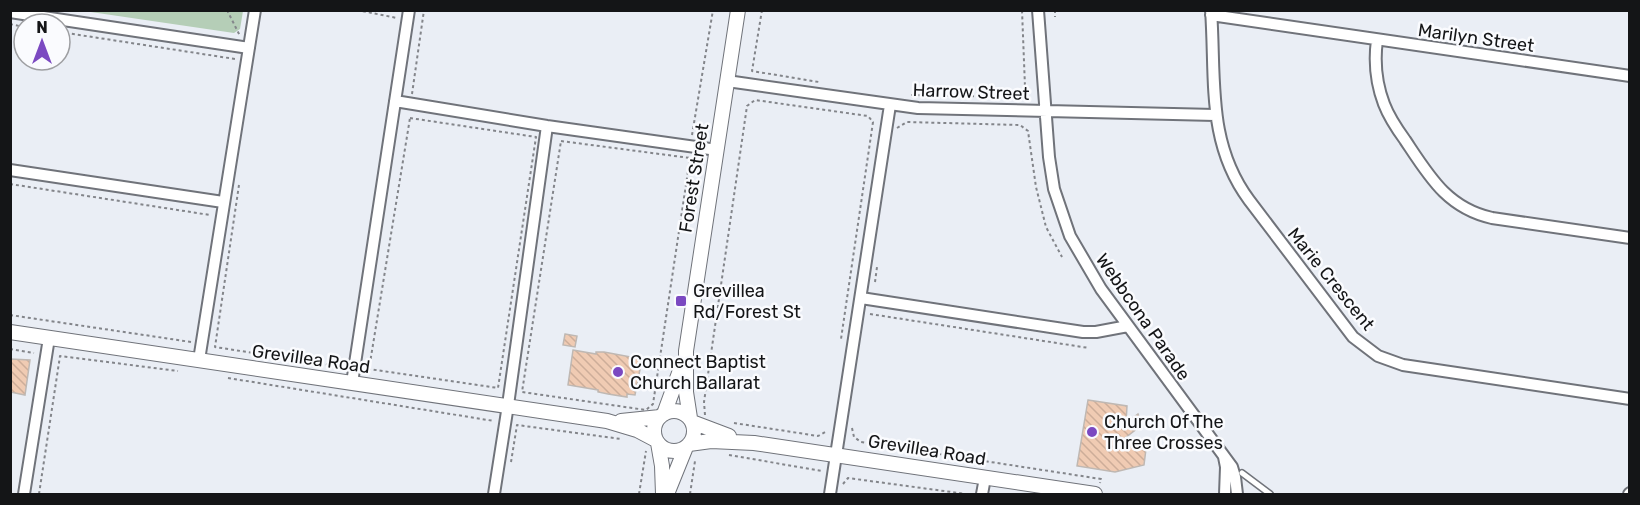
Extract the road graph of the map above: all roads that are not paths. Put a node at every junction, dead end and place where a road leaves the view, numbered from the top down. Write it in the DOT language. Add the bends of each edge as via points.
graph roads {
  1 [pos="255,10"];
  2 [pos="409,10"];
  3 [pos="738,10"];
  4 [pos="1038,10"];
  5 [pos="10,12"];
  6 [pos="1211,13"];
  7 [pos="1377,40"];
  8 [pos="249,48"];
  9 [pos="1629,76"];
  10 [pos="727,81"];
  11 [pos="395,101"];
  12 [pos="890,105"];
  13 [pos="1045,112"];
  14 [pos="1215,115"];
  15 [pos="547,126"];
  16 [pos="717,150"];
  17 [pos="10,170"];
  18 [pos="223,202"];
  19 [pos="1629,238"];
  20 [pos="861,298"];
  21 [pos="1128,326"];
  22 [pos="10,332"];
  23 [pos="49,338"];
  24 [pos="686,351"];
  25 [pos="199,360"];
  26 [pos="352,383"];
  27 [pos="1629,399"];
  28 [pos="508,405"];
  29 [pos="662,415"];
  30 [pos="691,420"];
  31 [pos="607,421"];
  32 [pos="754,443"];
  33 [pos="654,444"];
  34 [pos="688,446"];
  35 [pos="837,454"];
  36 [pos="1222,454"];
  37 [pos="1242,473"];
  38 [pos="985,478"];
  39 [pos="1097,491"];
  40 [pos="24,495"];
  41 [pos="494,495"];
  42 [pos="665,495"];
  43 [pos="830,495"];
  44 [pos="982,495"];
  45 [pos="1225,495"];
  46 [pos="1237,495"];
  47 [pos="1270,495"];
  1 -- 8 [label="street"];
  2 -- 11 [label="street"];
  3 -- 10 [label="street, Forest Street"];
  4 -- 13 [label="street, Webbcona Parade"];
  5 -- 8 [label="street"];
  6 -- 7 [label="street, Marilyn Street"];
  6 -- 14 [label="street, Marie Crescent"];
  7 -- 9 [label="street, Marilyn Street"];
  7 -- 19 [label="street" via="1375,61 1384,105 1428,174 1459,205 1492,218"];
  8 -- 18 [label="street"];
  10 -- 12 [label="street, Harrow Street"];
  10 -- 16 [label="street, Forest Street"];
  11 -- 15 [label="street"];
  11 -- 26 [label="street"];
  12 -- 13 [label="street, Harrow Street"];
  12 -- 20 [label="street"];
  13 -- 14 [label="street, Harrow Street"];
  13 -- 21 [label="street, Webbcona Parade" via="1054,189 1063,219 1090,274"];
  14 -- 27 [label="street, Marie Crescent" via="1222,149 1238,185 1334,314 1372,352 1403,364"];
  15 -- 16 [label="street"];
  15 -- 28 [label="street"];
  16 -- 24 [label="street, Forest Street"];
  17 -- 18 [label="street"];
  18 -- 25 [label="street"];
  20 -- 21 [label="street" via="1083,332"];
  20 -- 35 [label="street"];
  21 -- 36 [label="street, Webbcona Parade"];
  22 -- 23 [label="street, Grevillea Road"];
  23 -- 25 [label="street, Grevillea Road"];
  23 -- 40 [label="street"];
  24 -- 29 [label="street"];
  24 -- 30 [label="street"];
  25 -- 26 [label="street, Grevillea Road"];
  26 -- 28 [label="street, Grevillea Road"];
  28 -- 31 [label="street, Grevillea Road"];
  28 -- 41 [label="street"];
  29 -- 30 [label="street, Grevillea Road" via="679,411"];
  29 -- 31 [label="street, Grevillea Road"];
  29 -- 33 [label="street" via="654,429"];
  30 -- 32 [label="street, Grevillea Road" via="714,432"];
  30 -- 34 [label="street" via="694,430"];
  31 -- 33 [label="street, Grevillea Road" via="637,430"];
  32 -- 34 [label="street, Grevillea Road" via="719,441"];
  32 -- 35 [label="street, Grevillea Road"];
  33 -- 34 [label="street, Grevillea Road" via="671,451"];
  33 -- 42 [label="street" via="662,466"];
  34 -- 42 [label="street"];
  35 -- 38 [label="street, Grevillea Road"];
  35 -- 43 [label="street"];
  36 -- 45 [label="street, Webbcona Parade" via="1226,467"];
  36 -- 46 [label="street, Webbcona Parade" via="1234,473"];
  37 -- 47 [label="lane"];
  38 -- 39 [label="street, Grevillea Road"];
  38 -- 44 [label="street"];
}
